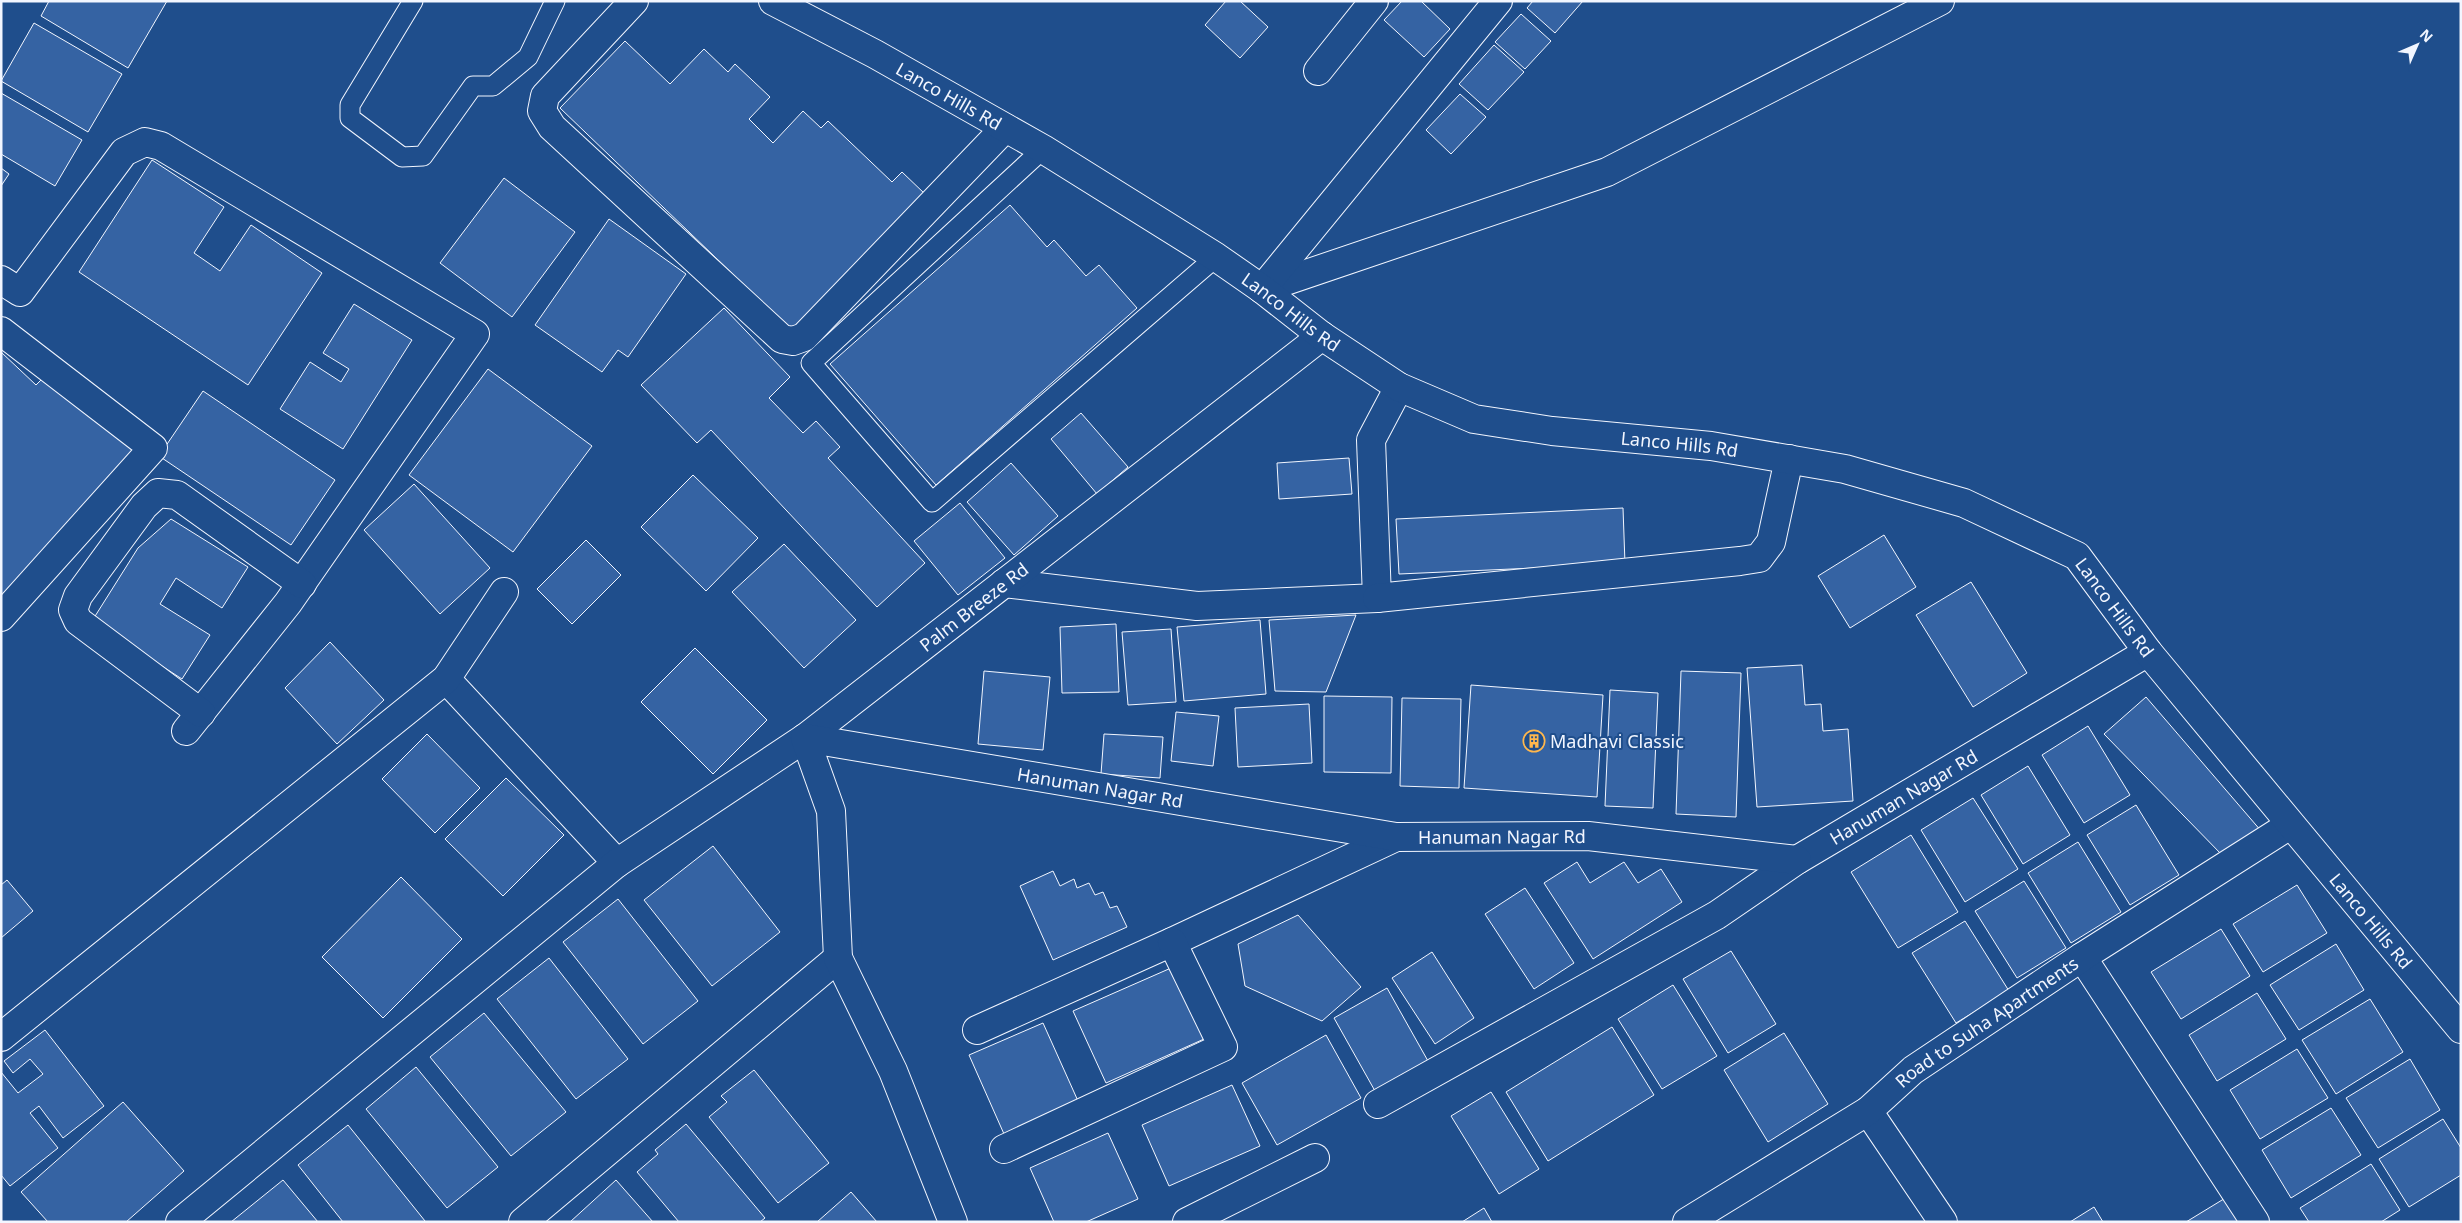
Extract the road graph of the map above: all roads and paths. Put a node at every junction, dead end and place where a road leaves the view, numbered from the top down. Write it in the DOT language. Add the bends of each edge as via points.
graph roads {
  1 [pos="413,1"];
  2 [pos="556,1"];
  3 [pos="634,1"];
  4 [pos="773,1"];
  5 [pos="1374,1"];
  6 [pos="1498,1"];
  7 [pos="1940,1"];
  8 [pos="1318,71"];
  9 [pos="1005,128"];
  10 [pos="1044,149"];
  11 [pos="1216,257"];
  12 [pos="1,280"];
  13 [pos="1262,290"];
  14 [pos="1,331"];
  15 [pos="1322,336"];
  16 [pos="1399,387"];
  17 [pos="1789,459"];
  18 [pos="302,584"];
  19 [pos="1004,584"];
  20 [pos="504,592"];
  21 [pos="1377,598"];
  22 [pos="1,617"];
  23 [pos="2148,652"];
  24 [pos="446,679"];
  25 [pos="805,738"];
  26 [pos="2290,825"];
  27 [pos="1396,837"];
  28 [pos="1797,860"];
  29 [pos="617,863"];
  30 [pos="1172,942"];
  31 [pos="2082,957"];
  32 [pos="838,958"];
  33 [pos="2461,1029"];
  34 [pos="978,1030"];
  35 [pos="1,1036"];
  36 [pos="1378,1104"];
  37 [pos="1868,1111"];
  38 [pos="1004,1148"];
  39 [pos="1314,1158"];
  40 [pos="180,1222"];
  41 [pos="523,1222"];
  42 [pos="953,1222"];
  43 [pos="1187,1222"];
  44 [pos="1687,1222"];
  45 [pos="1943,1222"];
  46 [pos="2255,1222"];
  1 -- 2 [label="lane" via="350,105 350,118 402,157 423,156 472,86 493,86 528,56"];
  3 -- 9 [label="street" via="545,96 542,110 552,127 782,339 793,341 804,337"];
  4 -- 9 [label="street, Lanco Hills Rd"];
  5 -- 8 [label="street"];
  6 -- 13 [label="street"];
  7 -- 13 [label="street" via="1607,172"];
  9 -- 10 [label="street, Lanco Hills Rd"];
  10 -- 11 [label="street, Lanco Hills Rd"];
  10 -- 11 [label="lane" via="811,363 932,502"];
  11 -- 13 [label="street, Lanco Hills Rd"];
  12 -- 18 [label="street" via="20,292 124,152 145,142 161,146 475,334"];
  13 -- 15 [label="street, Lanco Hills Rd"];
  14 -- 22 [label="street" via="153,448"];
  15 -- 16 [label="street, Lanco Hills Rd"];
  15 -- 19 [label="street, Palm Breeze Rd"];
  16 -- 17 [label="street, Lanco Hills Rd" via="1474,419 1552,431 1710,446"];
  16 -- 21 [label="street" via="1371,440"];
  17 -- 21 [label="street" via="1771,542 1759,558"];
  17 -- 23 [label="street, Lanco Hills Rd" via="1845,469 1964,503 2077,556"];
  18 -- 18 [label="street" via="194,722 78,621 73,610 78,596 144,506 158,493 177,495"];
  19 -- 21 [label="street" via="1197,606"];
  19 -- 25 [label="street, Palm Breeze Rd"];
  20 -- 24 [label="street"];
  23 -- 26 [label="street, Lanco Hills Rd"];
  23 -- 28 [label="street, Hanuman Nagar Rd"];
  24 -- 29 [label="street"];
  24 -- 35 [label="street"];
  25 -- 27 [label="street, Hanuman Nagar Rd"];
  25 -- 29 [label="street, Palm Breeze Rd"];
  25 -- 32 [label="street" via="831,811"];
  26 -- 31 [label="street, Road to Suha Apartments"];
  26 -- 33 [label="street, Lanco Hills Rd"];
  27 -- 28 [label="street, Hanuman Nagar Rd" via="1588,836"];
  27 -- 30 [label="street"];
  28 -- 36 [label="street" via="1717,915"];
  29 -- 40 [label="street, Palm Breeze Rd"];
  30 -- 34 [label="street"];
  30 -- 38 [label="street" via="1223,1046"];
  31 -- 37 [label="street, Road to Suha Apartments" via="1913,1070"];
  31 -- 46 [label="street"];
  32 -- 41 [label="street"];
  32 -- 42 [label="street" via="893,1071"];
  37 -- 44 [label="street, Road to Suha Apartments"];
  37 -- 45 [label="street"];
  39 -- 43 [label="street"];
}
